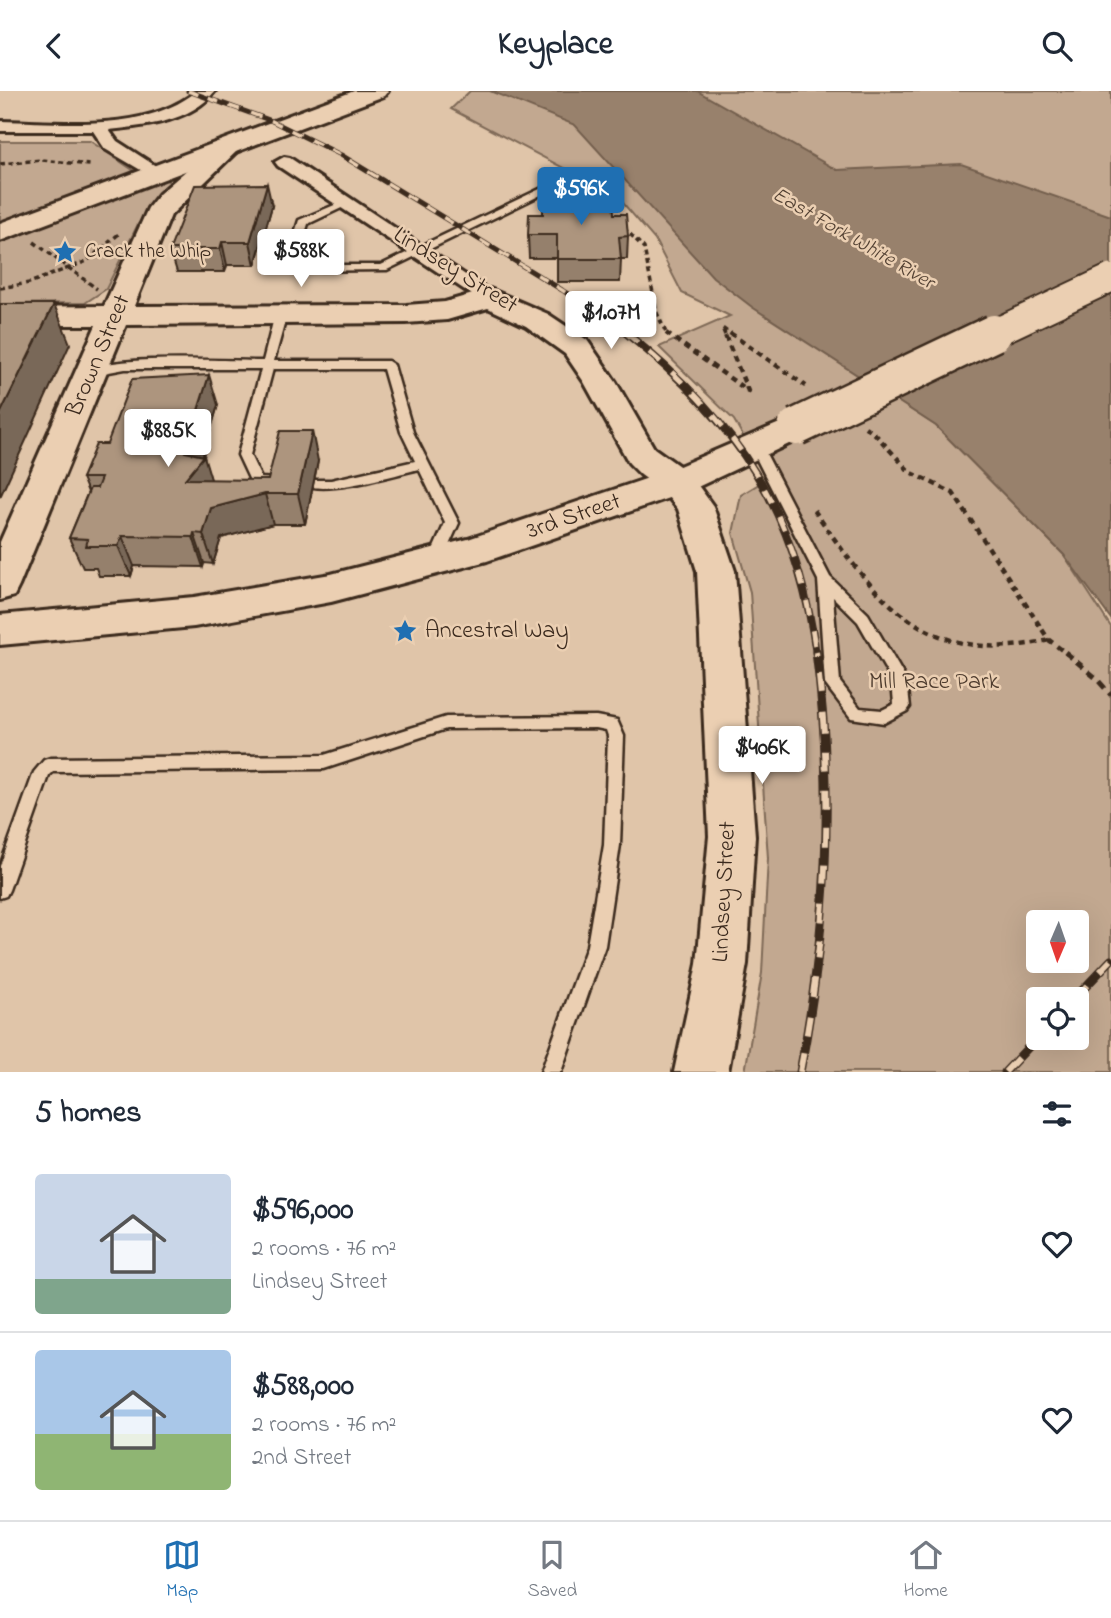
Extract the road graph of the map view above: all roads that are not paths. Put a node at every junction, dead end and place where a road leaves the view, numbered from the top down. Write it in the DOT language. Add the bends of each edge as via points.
graph roads {
  1 [pos="207,91"];
  2 [pos="376,91"];
  3 [pos="0,126"];
  4 [pos="98,126"];
  5 [pos="228,148"];
  6 [pos="284,162"];
  7 [pos="156,174"];
  8 [pos="542,191"];
  9 [pos="347,203"];
  10 [pos="0,233"];
  11 [pos="421,251"];
  12 [pos="1111,278"];
  13 [pos="490,298"];
  14 [pos="107,302"];
  15 [pos="281,314"];
  16 [pos="0,316"];
  17 [pos="267,365"];
  18 [pos="93,372"];
  19 [pos="755,444"];
  20 [pos="423,464"];
  21 [pos="282,482"];
  22 [pos="676,482"];
  23 [pos="313,484"];
  24 [pos="435,561"];
  25 [pos="825,580"];
  26 [pos="0,586"];
  27 [pos="0,630"];
  28 [pos="0,890"];
  29 [pos="551,1072"];
  30 [pos="701,1072"];
  1 -- 4 [label="street" via="181,109 152,119"];
  2 -- 5 [label="main road"];
  3 -- 4 [label="street"];
  4 -- 7 [label="street" via="111,145"];
  5 -- 7 [label="main road"];
  5 -- 14 [label="main road, Brown Street" via="169,200"];
  6 -- 9 [label="street, Lindsey Street"];
  7 -- 10 [label="main road"];
  8 -- 11 [label="lane"];
  9 -- 11 [label="street, Lindsey Street"];
  9 -- 11 [label="lane" via="303,222 289,268 383,268"];
  11 -- 13 [label="street, Lindsey Street"];
  12 -- 19 [label="main road, 3rd Street, bridge"];
  13 -- 15 [label="main road" via="447,311"];
  13 -- 22 [label="main road, Lindsey Street" via="537,320 576,347 641,455"];
  14 -- 15 [label="main road"];
  14 -- 16 [label="main road"];
  14 -- 18 [label="main road, Brown Street"];
  15 -- 17 [label="lane"];
  17 -- 18 [label="lane" via="125,365"];
  17 -- 20 [label="lane" via="388,365 407,432"];
  17 -- 21 [label="lane" via="244,455 257,482"];
  18 -- 26 [label="main road, Brown Street"];
  19 -- 22 [label="main road, 3rd Street"];
  19 -- 25 [label="lane"];
  20 -- 23 [label="lane"];
  20 -- 24 [label="lane" via="452,523"];
  22 -- 24 [label="main road, 3rd Street"];
  22 -- 30 [label="main road, Lindsey Street" via="695,506 716,571 732,836 722,964"];
  24 -- 27 [label="main road, 3rd Street" via="331,588 194,613"];
  25 -- 25 [label="lane" via="833,684 856,714 884,717 902,707 900,681 863,618"];
  28 -- 29 [label="lane" via="42,772 50,765 324,762 446,723 611,725 616,736 612,845 596,946"];
}
